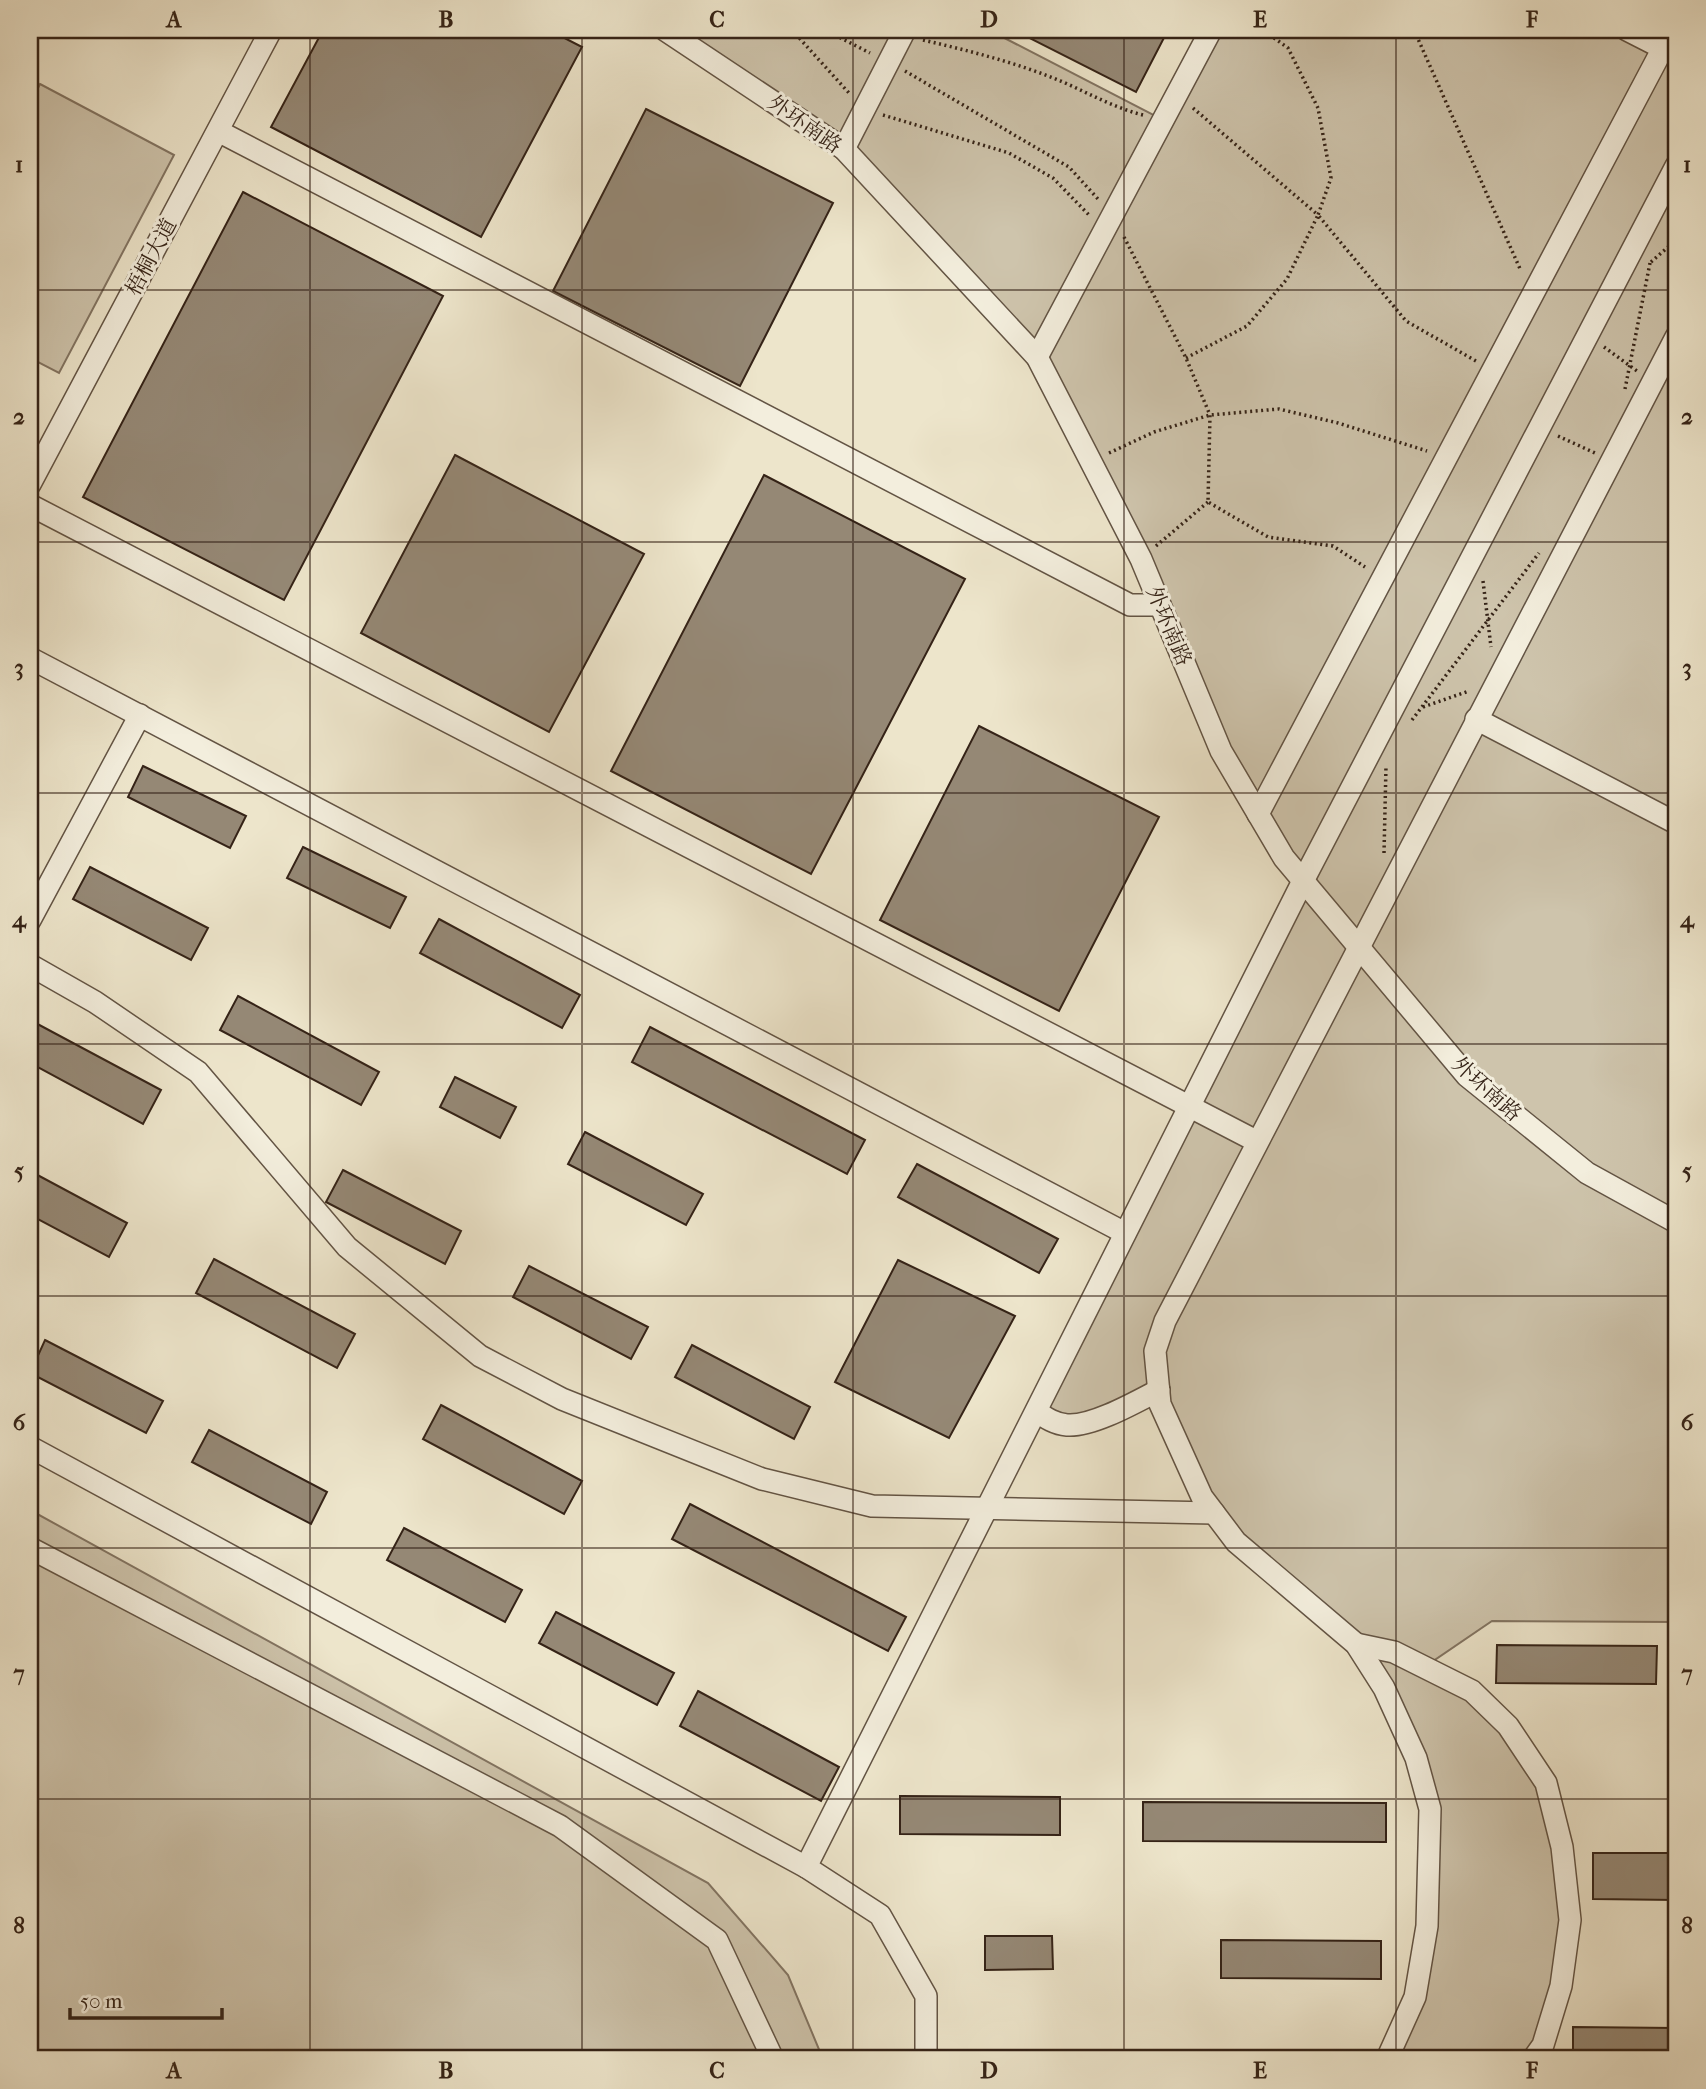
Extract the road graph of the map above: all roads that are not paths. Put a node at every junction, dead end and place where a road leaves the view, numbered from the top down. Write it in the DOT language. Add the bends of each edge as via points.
graph roads {
  1 [pos="271,30"];
  2 [pos="665,30"];
  3 [pos="1212,30"];
  4 [pos="1627,30"];
  5 [pos="903,33"];
  6 [pos="1670,52"];
  7 [pos="218,131"];
  8 [pos="844,149"];
  9 [pos="1676,166"];
  10 [pos="1676,337"];
  11 [pos="1037,357"];
  12 [pos="30,484"];
  13 [pos="30,505"];
  14 [pos="1160,604"];
  15 [pos="30,657"];
  16 [pos="140,715"];
  17 [pos="1476,719"];
  18 [pos="1258,814"];
  19 [pos="1676,823"];
  20 [pos="1303,881"];
  21 [pos="30,920"];
  22 [pos="1357,947"];
  23 [pos="30,965"];
  24 [pos="1191,1105"];
  25 [pos="1256,1141"];
  26 [pos="1676,1222"];
  27 [pos="1125,1233"];
  28 [pos="1158,1390"];
  29 [pos="1037,1412"];
  30 [pos="30,1447"];
  31 [pos="989,1509"];
  32 [pos="1214,1513"];
  33 [pos="30,1548"];
  34 [pos="1356,1644"];
  35 [pos="806,1867"];
  36 [pos="773,2059"];
  37 [pos="926,2059"];
  38 [pos="1387,2059"];
  39 [pos="1533,2059"];
  1 -- 7 [label="street, 梧桐大道"];
  2 -- 8 [label="street, 外环南路"];
  3 -- 11 [label="street"];
  4 -- 6 [label="street"];
  5 -- 8 [label="street"];
  6 -- 18 [label="street" via="1532,296"];
  7 -- 12 [label="street, 梧桐大道"];
  7 -- 14 [label="street" via="1130,605"];
  8 -- 11 [label="street, 外环南路"];
  9 -- 20 [label="street" via="1478,546 1398,723"];
  10 -- 17 [label="street"];
  11 -- 14 [label="street, 外环南路"];
  13 -- 24 [label="street"];
  14 -- 18 [label="street, 外环南路" via="1221,751"];
  15 -- 16 [label="street"];
  16 -- 21 [label="street"];
  16 -- 27 [label="street"];
  17 -- 19 [label="street"];
  17 -- 22 [label="street"];
  18 -- 20 [label="street, 外环南路"];
  20 -- 22 [label="street, 外环南路"];
  20 -- 24 [label="street"];
  22 -- 25 [label="street"];
  22 -- 26 [label="street, 外环南路" via="1467,1076 1587,1173"];
  23 -- 31 [label="street" via="95,1002 198,1072 347,1247 480,1356 562,1399 762,1479 872,1506"];
  24 -- 25 [label="street"];
  24 -- 27 [label="street"];
  25 -- 28 [label="street" via="1165,1321 1155,1352"];
  27 -- 29 [label="street"];
  28 -- 29 [label="street" via="1128,1406 1069,1426"];
  28 -- 32 [label="street" via="1180,1450"];
  29 -- 31 [label="street"];
  30 -- 35 [label="street"];
  31 -- 32 [label="street"];
  31 -- 35 [label="street"];
  32 -- 34 [label="street" via="1236,1542"];
  33 -- 36 [label="street" via="560,1826 717,1940"];
  34 -- 38 [label="street" via="1384,1688 1416,1758 1430,1810 1427,1926 1415,1997"];
  34 -- 39 [label="street" via="1394,1652 1472,1692 1508,1726 1546,1783 1562,1847 1570,1920 1561,1986 1543,2045"];
  35 -- 37 [label="street" via="880,1915 926,1996"];
}
